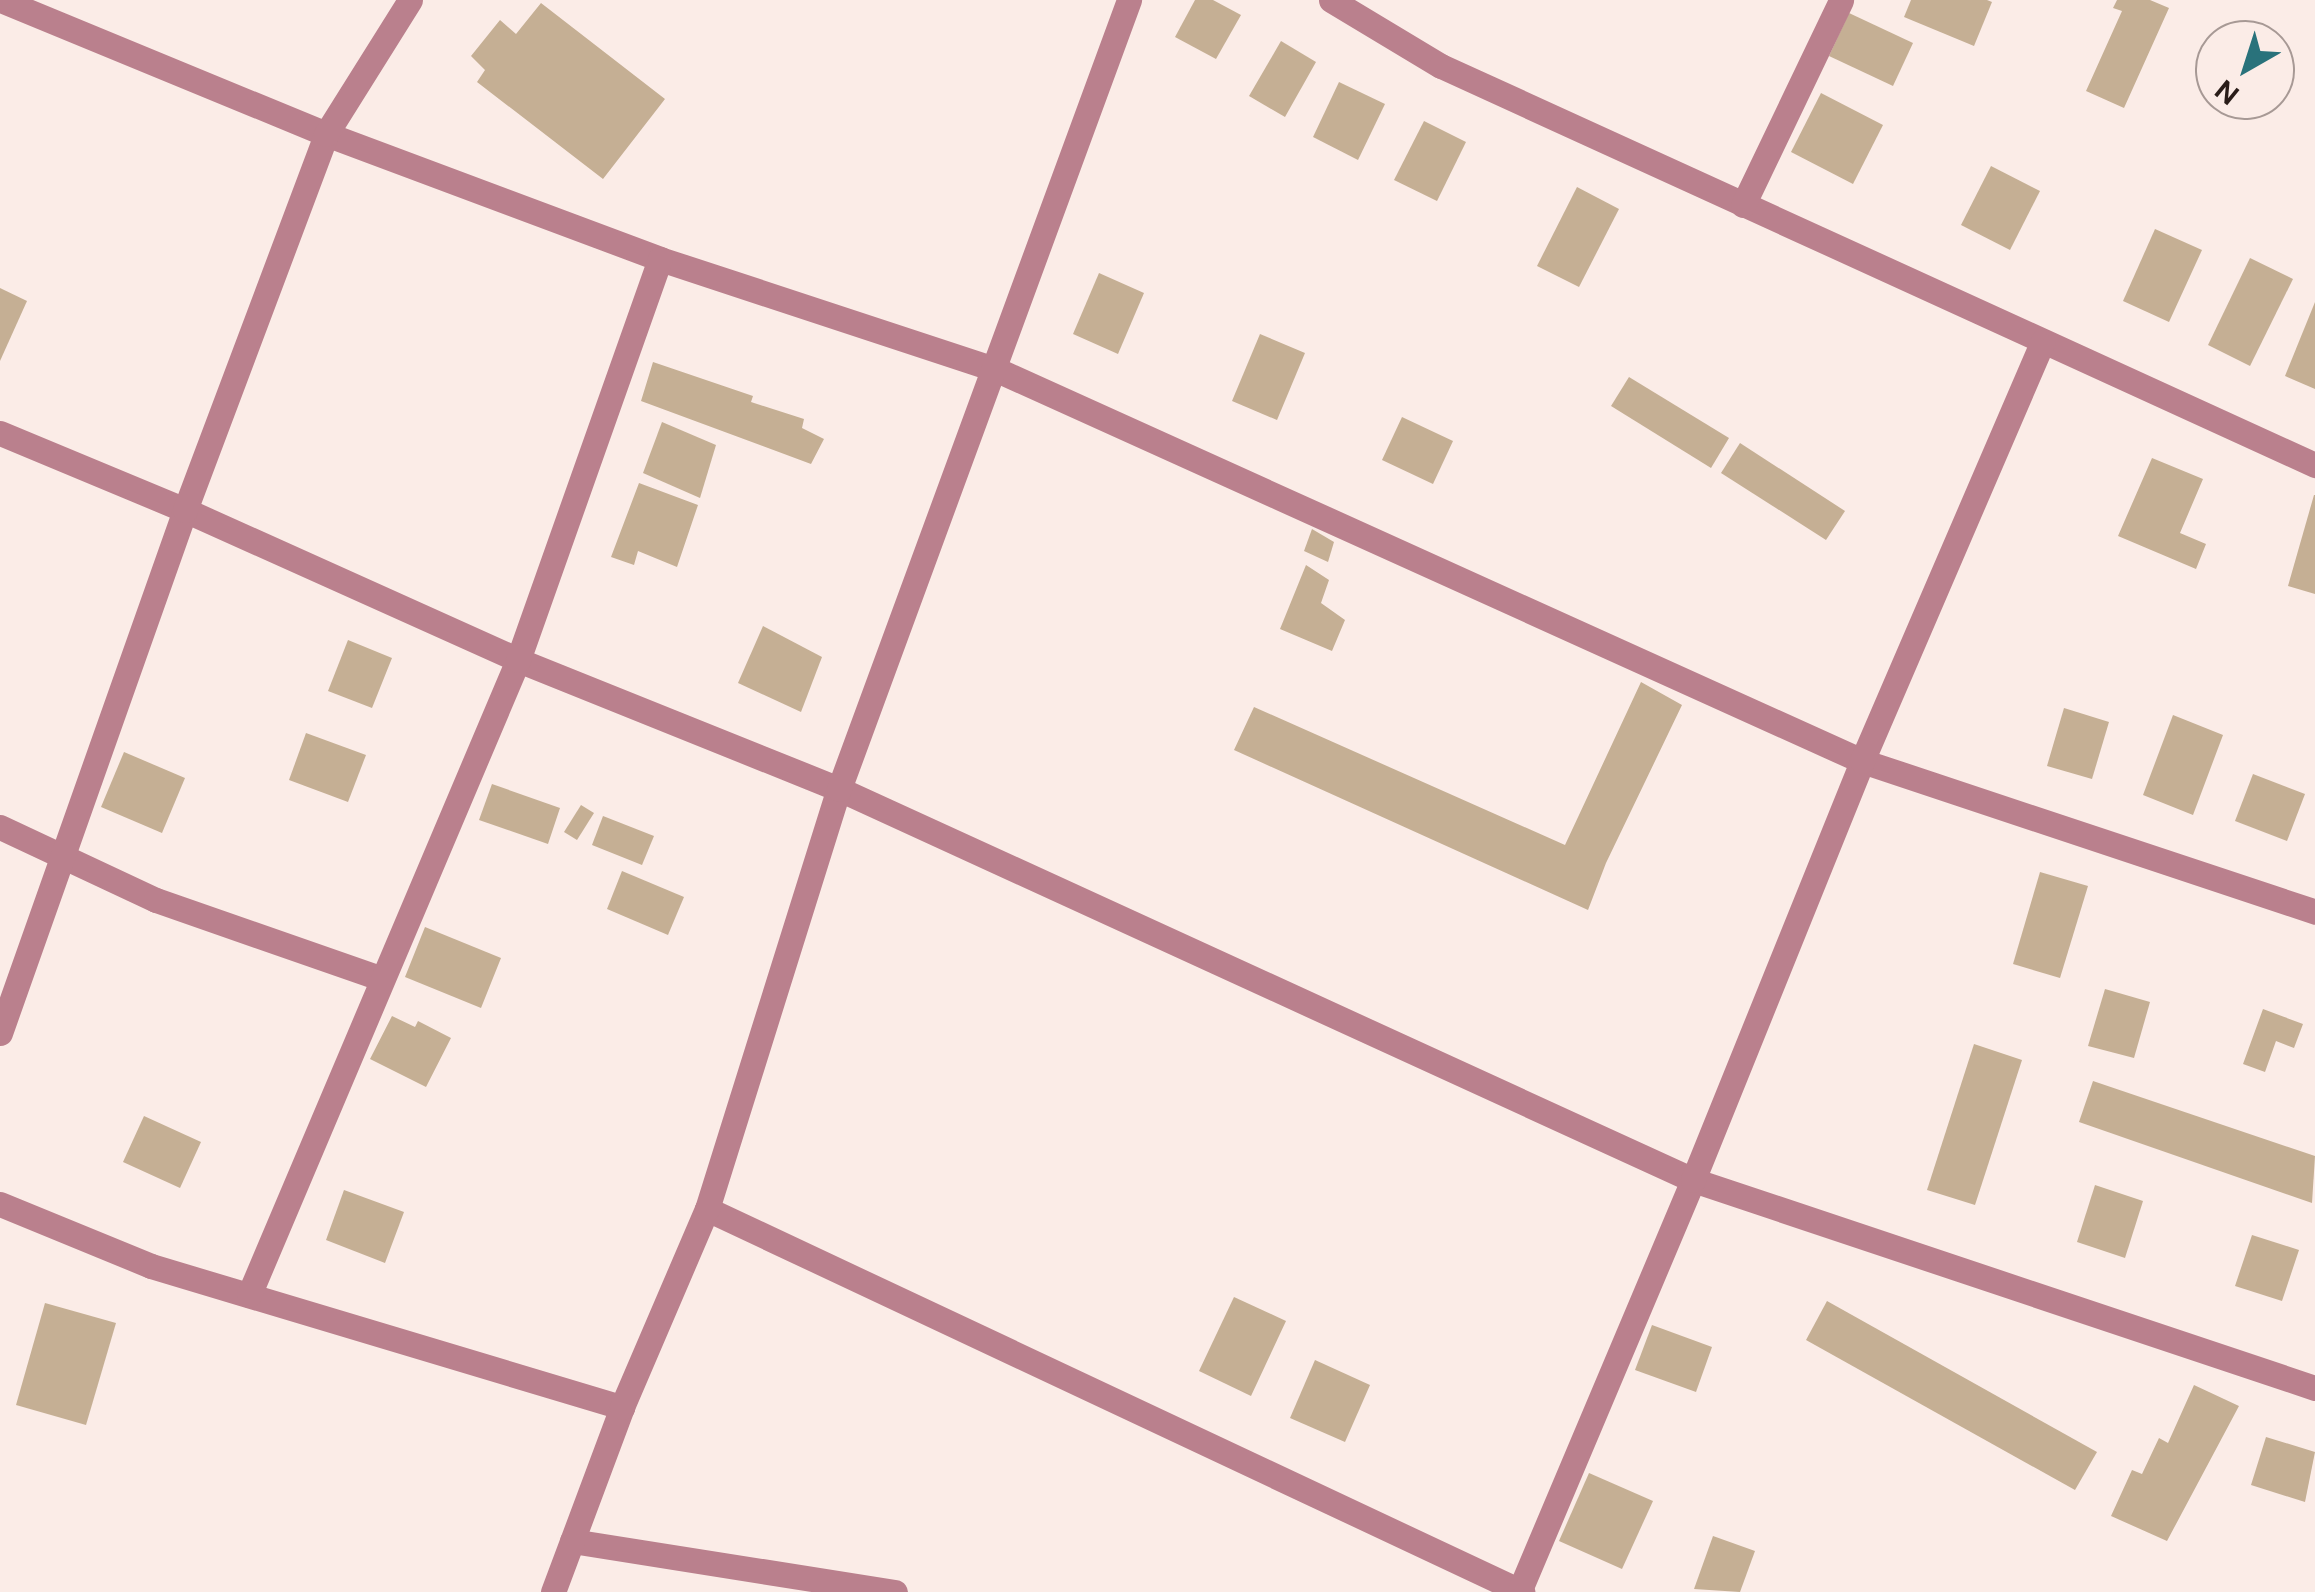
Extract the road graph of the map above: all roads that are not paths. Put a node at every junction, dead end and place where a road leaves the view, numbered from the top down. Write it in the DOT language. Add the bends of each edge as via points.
graph roads {
  1 [pos="1,0"];
  2 [pos="410,0"];
  3 [pos="1128,0"];
  4 [pos="1331,0"];
  5 [pos="1841,0"];
  6 [pos="326,134"];
  7 [pos="1744,205"];
  8 [pos="660,260"];
  9 [pos="2043,341"];
  10 [pos="995,370"];
  11 [pos="0,434"];
  12 [pos="2315,464"];
  13 [pos="184,510"];
  14 [pos="518,660"];
  15 [pos="1862,760"];
  16 [pos="839,789"];
  17 [pos="0,827"];
  18 [pos="62,854"];
  19 [pos="2315,912"];
  20 [pos="380,978"];
  21 [pos="0,1034"];
  22 [pos="1693,1180"];
  23 [pos="0,1204"];
  24 [pos="707,1209"];
  25 [pos="249,1295"];
  26 [pos="2315,1388"];
  27 [pos="622,1407"];
  28 [pos="572,1541"];
  29 [pos="553,1592"];
  30 [pos="895,1592"];
  31 [pos="1520,1592"];
  1 -- 6 [label="street"];
  2 -- 6 [label="street"];
  3 -- 10 [label="street"];
  4 -- 7 [label="street" via="1441,66"];
  5 -- 7 [label="street"];
  6 -- 8 [label="street"];
  6 -- 13 [label="street"];
  7 -- 9 [label="street"];
  8 -- 10 [label="street"];
  8 -- 14 [label="street"];
  9 -- 12 [label="street"];
  9 -- 15 [label="street"];
  10 -- 15 [label="street"];
  10 -- 16 [label="street"];
  11 -- 13 [label="street"];
  13 -- 14 [label="street"];
  13 -- 18 [label="street"];
  14 -- 16 [label="street"];
  14 -- 20 [label="street"];
  15 -- 19 [label="street"];
  15 -- 22 [label="street"];
  16 -- 22 [label="street"];
  16 -- 24 [label="street"];
  17 -- 18 [label="street"];
  18 -- 20 [label="street" via="156,900"];
  18 -- 21 [label="street"];
  20 -- 25 [label="street"];
  22 -- 26 [label="street"];
  22 -- 31 [label="street"];
  23 -- 25 [label="street" via="151,1266"];
  24 -- 27 [label="street"];
  24 -- 31 [label="street"];
  25 -- 27 [label="street"];
  27 -- 28 [label="street"];
  28 -- 29 [label="street"];
  28 -- 30 [label="street"];
}
